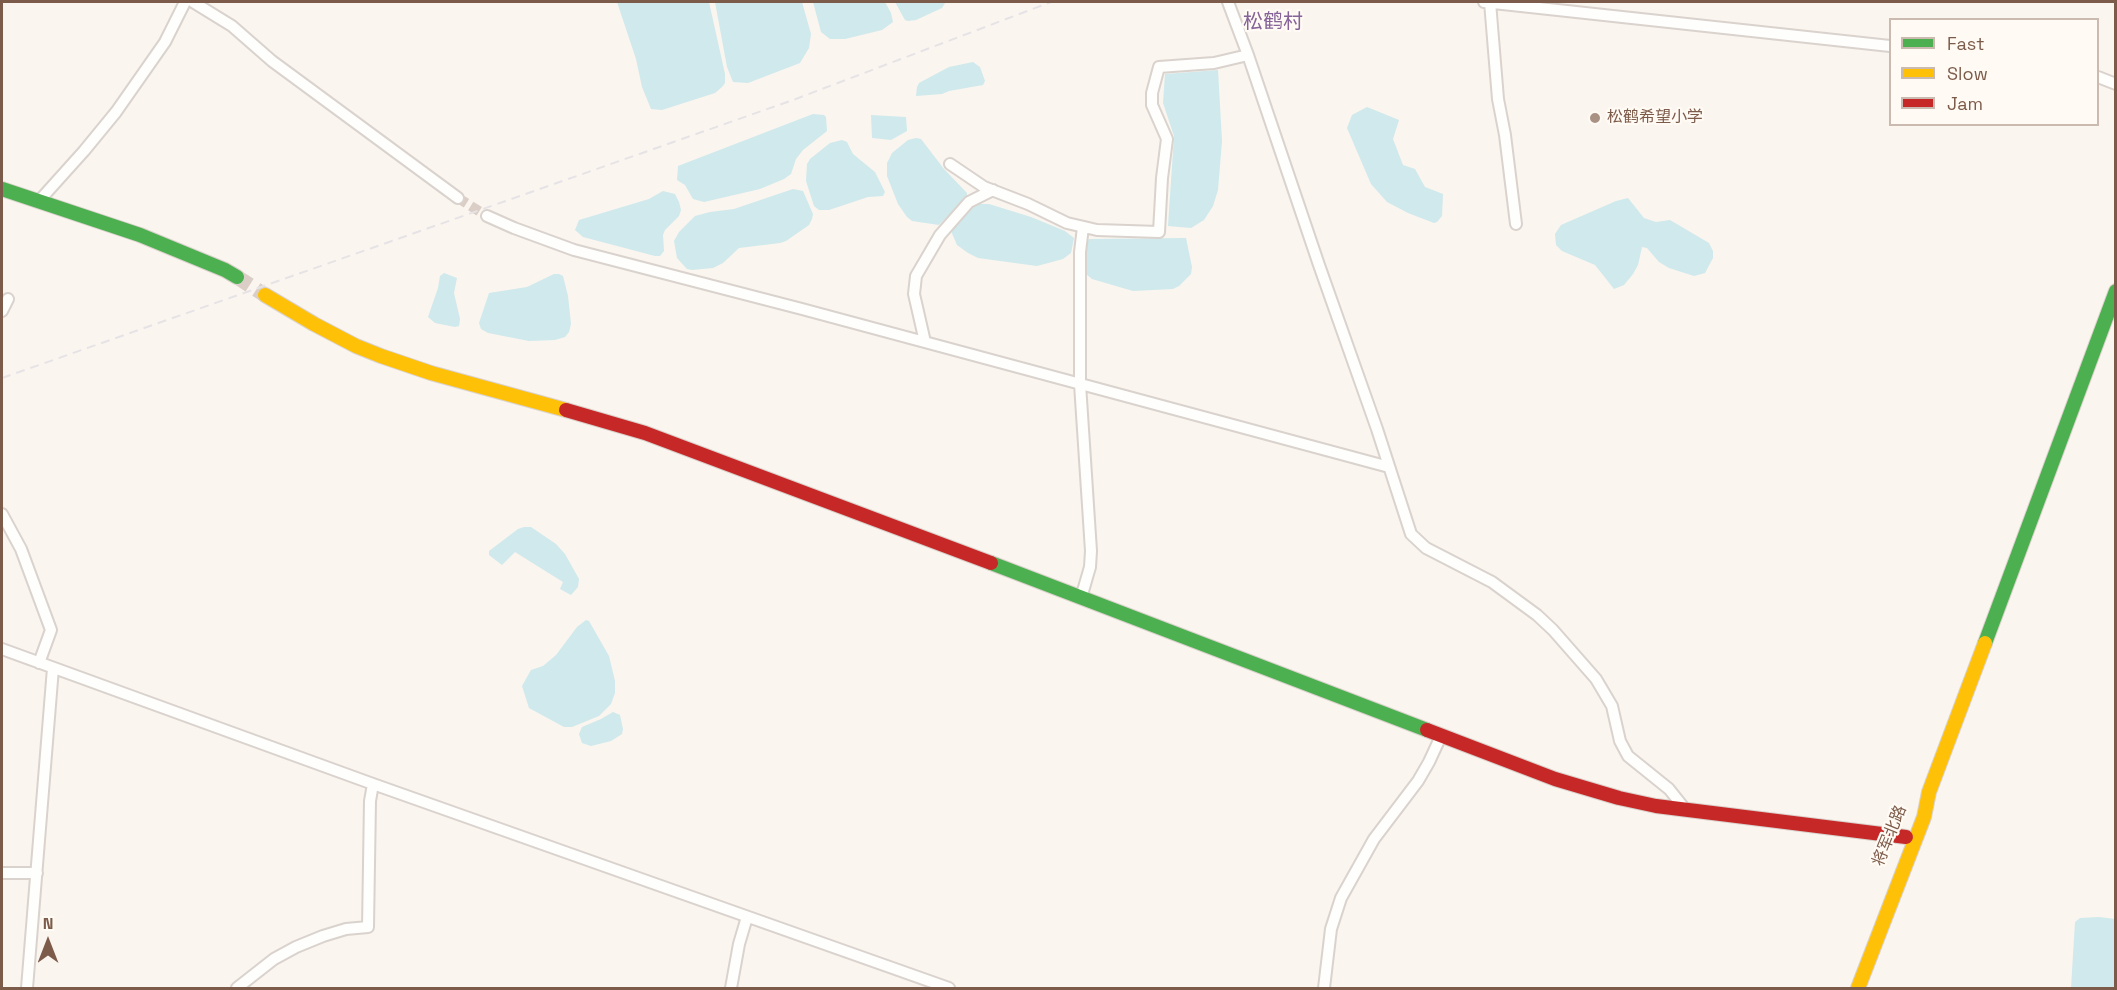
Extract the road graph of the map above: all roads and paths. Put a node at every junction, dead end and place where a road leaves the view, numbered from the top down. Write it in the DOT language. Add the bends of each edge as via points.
graph roads {
  1 [pos="185,2"];
  2 [pos="193,2"];
  3 [pos="1228,2"];
  4 [pos="1484,2"];
  5 [pos="1490,2"];
  6 [pos="1889,46"];
  7 [pos="1248,55"];
  8 [pos="2099,78"];
  9 [pos="2115,84"];
  10 [pos="950,164"];
  11 [pos="2,189"];
  12 [pos="993,190"];
  13 [pos="458,198"];
  14 [pos="39,201"];
  15 [pos="487,216"];
  16 [pos="1516,224"];
  17 [pos="1083,226"];
  18 [pos="237,277"];
  19 [pos="2115,291"];
  20 [pos="266,294"];
  21 [pos="8,299"];
  22 [pos="2,311"];
  23 [pos="2110,325"];
  24 [pos="925,342"];
  25 [pos="1080,384"];
  26 [pos="1389,467"];
  27 [pos="2,514"];
  28 [pos="1081,598"];
  29 [pos="2,649"];
  30 [pos="39,663"];
  31 [pos="53,668"];
  32 [pos="1441,736"];
  33 [pos="373,784"];
  34 [pos="1929,792"];
  35 [pos="1685,809"];
  36 [pos="1906,837"];
  37 [pos="2,873"];
  38 [pos="37,873"];
  39 [pos="747,917"];
  40 [pos="27,988"];
  41 [pos="237,988"];
  42 [pos="731,988"];
  43 [pos="949,988"];
  44 [pos="1324,988"];
  45 [pos="1848,988"];
  46 [pos="1858,988"];
  1 -- 14 [label="street" via="165,42 116,112"];
  2 -- 13 [label="street" via="232,26 272,61"];
  3 -- 7 [label="street"];
  4 -- 5 [label="street"];
  5 -- 6 [label="street"];
  5 -- 16 [label="street" via="1498,99"];
  7 -- 17 [label="street" via="1214,63 1159,67 1152,105 1167,139 1159,232"];
  7 -- 26 [label="street"];
  8 -- 9 [label="street"];
  10 -- 12 [label="street"];
  11 -- 14 [label="main road"];
  12 -- 17 [label="street" via="1067,223"];
  12 -- 24 [label="street" via="969,202 947,226 915,276 914,294"];
  14 -- 18 [label="main road" via="140,235"];
  15 -- 24 [label="street" via="574,250"];
  17 -- 25 [label="street"];
  19 -- 23 [label="main road"];
  20 -- 28 [label="main road" via="314,324 381,356 645,433"];
  21 -- 22 [label="street"];
  23 -- 34 [label="main road"];
  24 -- 25 [label="street"];
  25 -- 26 [label="street"];
  25 -- 28 [label="street" via="1091,551"];
  26 -- 35 [label="street" via="1415,540 1492,582 1553,630 1596,679 1612,706 1620,741 1628,756 1669,789"];
  27 -- 30 [label="street" via="21,549 51,630"];
  28 -- 32 [label="main road"];
  29 -- 30 [label="street"];
  30 -- 31 [label="street"];
  31 -- 33 [label="street"];
  31 -- 38 [label="street"];
  32 -- 35 [label="main road" via="1576,786 1640,803"];
  32 -- 44 [label="street" via="1430,762 1374,839 1341,898 1331,929"];
  33 -- 39 [label="street"];
  33 -- 41 [label="street" via="368,927 339,931 296,947"];
  34 -- 36 [label="main road, 将军北路"];
  34 -- 46 [label="main road, 将军北路" via="1924,817"];
  35 -- 36 [label="main road"];
  36 -- 45 [label="main road, 将军北路"];
  37 -- 38 [label="street"];
  38 -- 40 [label="street"];
  39 -- 42 [label="street"];
  39 -- 43 [label="street"];
}
